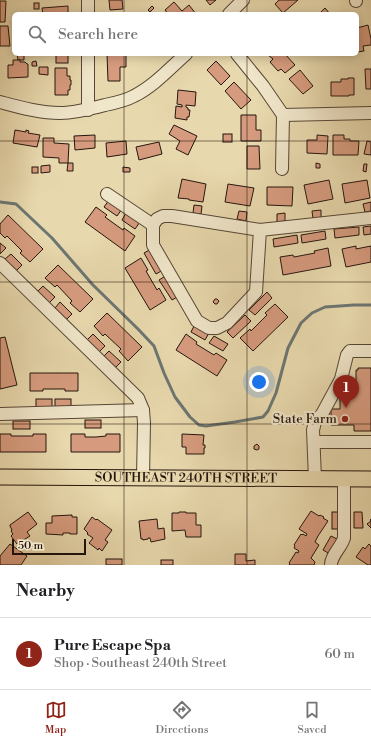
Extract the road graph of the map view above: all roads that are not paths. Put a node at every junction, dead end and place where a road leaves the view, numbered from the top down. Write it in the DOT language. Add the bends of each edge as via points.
graph roads {
  1 [pos="88,0"];
  2 [pos="243,0"];
  3 [pos="88,12"];
  4 [pos="230,12"];
  5 [pos="88,56"];
  6 [pos="184,56"];
  7 [pos="238,56"];
  8 [pos="0,102"];
  9 [pos="88,110"];
  10 [pos="371,113"];
  11 [pos="283,115"];
  12 [pos="282,169"];
  13 [pos="108,194"];
  14 [pos="371,218"];
  15 [pos="153,225"];
  16 [pos="260,230"];
  17 [pos="0,263"];
  18 [pos="371,351"];
  19 [pos="143,410"];
  20 [pos="0,414"];
  21 [pos="314,442"];
  22 [pos="371,442"];
  23 [pos="0,477"];
  24 [pos="143,478"];
  25 [pos="314,479"];
  26 [pos="344,479"];
  27 [pos="371,479"];
  28 [pos="331,565"];
  1 -- 3 [label="street"];
  2 -- 4 [label="street"];
  5 -- 9 [label="street"];
  6 -- 9 [label="street" via="154,83 134,96"];
  7 -- 11 [label="street"];
  8 -- 9 [label="street" via="59,113"];
  10 -- 11 [label="street"];
  11 -- 12 [label="street"];
  13 -- 15 [label="street"];
  14 -- 16 [label="street"];
  15 -- 16 [label="street" via="163,216 172,216"];
  15 -- 16 [label="street" via="153,245 198,321 209,328 217,328 227,323 256,292"];
  17 -- 19 [label="street" via="138,398"];
  18 -- 21 [label="street" via="350,351 347,355 341,379 322,414 314,422"];
  19 -- 20 [label="street"];
  19 -- 24 [label="street"];
  21 -- 22 [label="street"];
  21 -- 25 [label="street"];
  23 -- 24 [label="main road, SOUTHEAST 240TH STREET"];
  24 -- 25 [label="main road, SOUTHEAST 240TH STREET"];
  25 -- 26 [label="main road, SOUTHEAST 240TH STREET"];
  26 -- 27 [label="main road, SOUTHEAST 240TH STREET"];
  26 -- 28 [label="street" via="344,538 331,560"];
}
